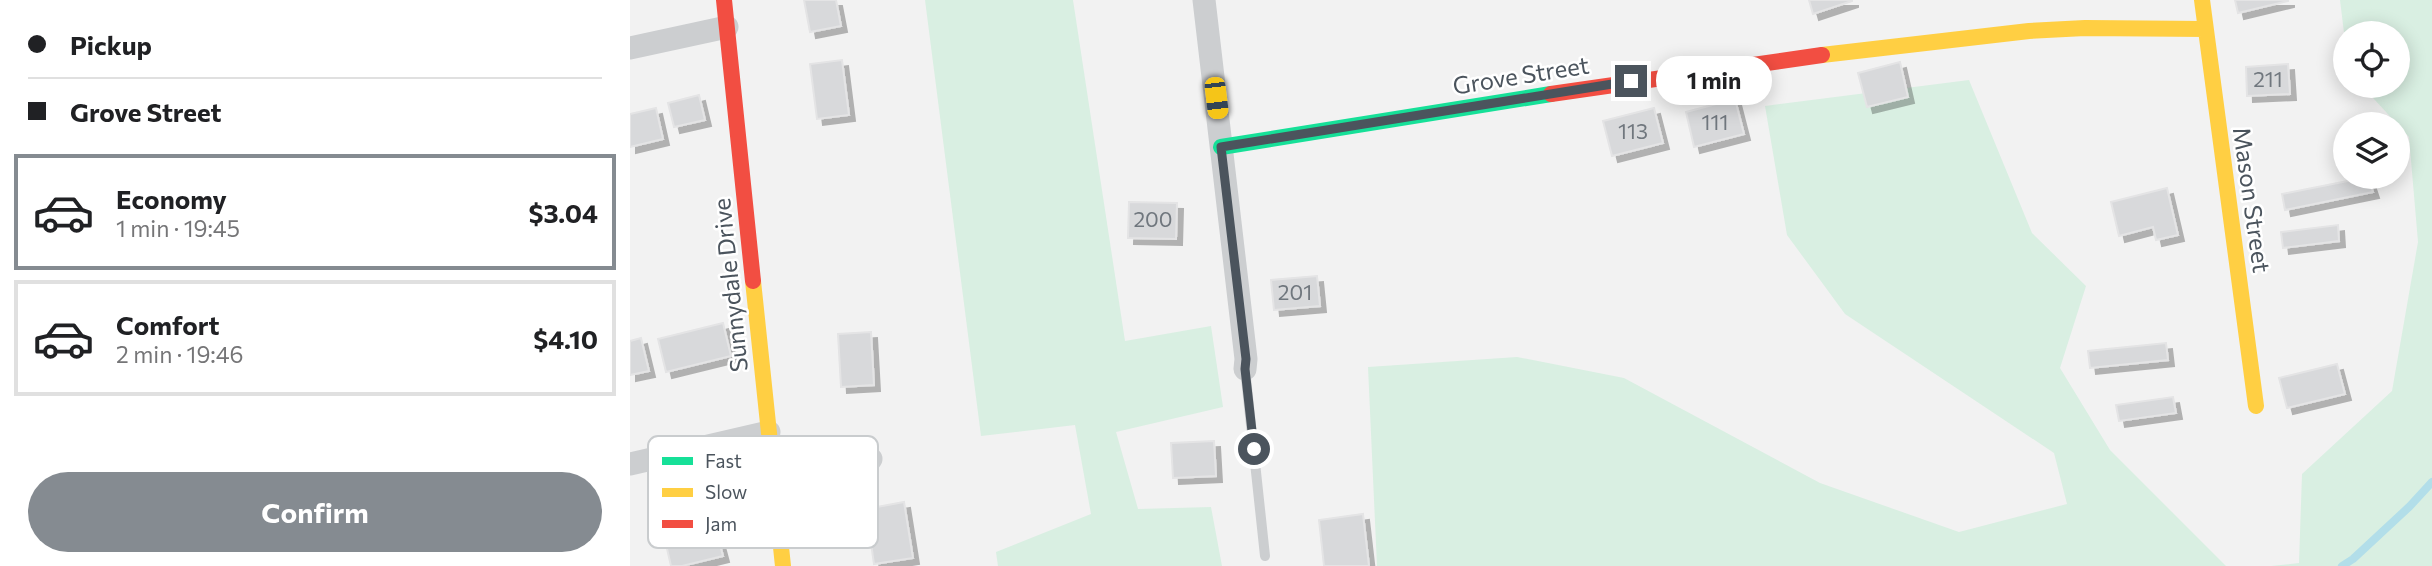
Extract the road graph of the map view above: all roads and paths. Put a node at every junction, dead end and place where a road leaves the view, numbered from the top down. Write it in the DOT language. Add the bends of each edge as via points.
graph roads {
  1 [pos="724,0"];
  2 [pos="1204,0"];
  3 [pos="2202,0"];
  4 [pos="727,27"];
  5 [pos="2205,29"];
  6 [pos="630,48"];
  7 [pos="1221,147"];
  8 [pos="1245,369"];
  9 [pos="2256,406"];
  10 [pos="769,432"];
  11 [pos="752,436"];
  12 [pos="769,436"];
  13 [pos="648,460"];
  14 [pos="630,464"];
  15 [pos="781,548"];
  16 [pos="1265,556"];
  17 [pos="783,566"];
  1 -- 4 [label="street, Sunnydale Drive"];
  2 -- 7 [label="street"];
  3 -- 5 [label="street, Mason Street"];
  4 -- 6 [label="street"];
  4 -- 10 [label="street, Sunnydale Drive"];
  5 -- 7 [label="street, Grove Street" via="2085,28 1912,43 1659,77"];
  5 -- 9 [label="street, Mason Street"];
  7 -- 8 [label="street"];
  8 -- 16 [label="lane"];
  10 -- 11 [label="street"];
  10 -- 12 [label="street, Sunnydale Drive"];
  13 -- 14 [label="street"];
  15 -- 17 [label="street, Sunnydale Drive"];
}
